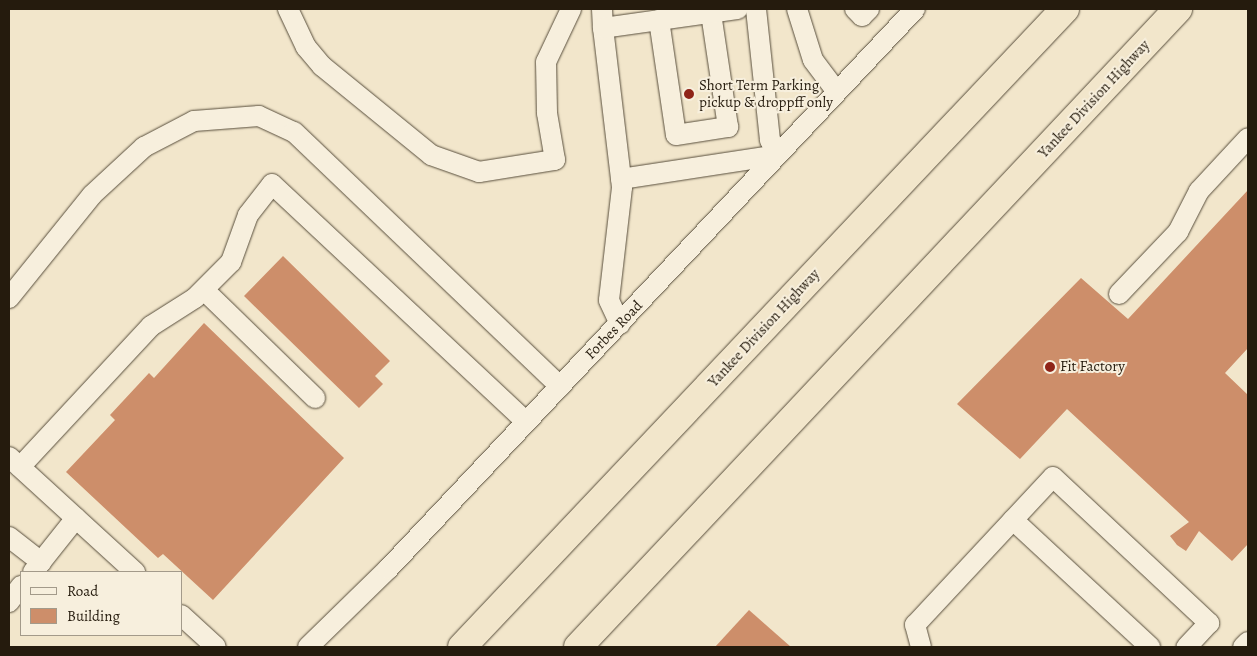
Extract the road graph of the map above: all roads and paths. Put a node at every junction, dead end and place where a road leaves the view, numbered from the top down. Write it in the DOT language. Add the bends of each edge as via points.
graph roads {
  1 [pos="288,9"];
  2 [pos="571,9"];
  3 [pos="738,9"];
  4 [pos="756,9"];
  5 [pos="797,9"];
  6 [pos="855,9"];
  7 [pos="869,9"];
  8 [pos="915,9"];
  9 [pos="1065,9"];
  10 [pos="1178,9"];
  11 [pos="711,13"];
  12 [pos="603,19"];
  13 [pos="659,20"];
  14 [pos="836,91"];
  15 [pos="1248,138"];
  16 [pos="777,155"];
  17 [pos="621,179"];
  18 [pos="204,290"];
  19 [pos="1119,294"];
  20 [pos="9,298"];
  21 [pos="620,324"];
  22 [pos="560,386"];
  23 [pos="315,398"];
  24 [pos="526,422"];
  25 [pos="14,462"];
  26 [pos="76,518"];
  27 [pos="1013,520"];
  28 [pos="9,536"];
  29 [pos="37,567"];
  30 [pos="133,571"];
  31 [pos="20,587"];
  32 [pos="9,602"];
  33 [pos="182,616"];
  34 [pos="1248,642"];
  35 [pos="216,647"];
  36 [pos="308,647"];
  37 [pos="462,647"];
  38 [pos="578,647"];
  39 [pos="922,647"];
  40 [pos="1150,647"];
  41 [pos="1187,647"];
  42 [pos="1243,647"];
  1 -- 2 [label="street" via="306,47 322,66 431,155 479,172 555,160 546,62"];
  3 -- 11 [label="street"];
  4 -- 16 [label="street" via="770,140"];
  5 -- 14 [label="street" via="813,60"];
  6 -- 7 [label="street" via="862,16"];
  8 -- 14 [label="street, Forbes Road"];
  9 -- 37 [label="highway, Yankee Division Highway"];
  10 -- 38 [label="highway, Yankee Division Highway"];
  11 -- 13 [label="street"];
  11 -- 13 [label="street" via="728,127 676,135"];
  12 -- 13 [label="street"];
  12 -- 17 [label="street"];
  14 -- 16 [label="street, Forbes Road"];
  15 -- 19 [label="street" via="1199,191 1178,232"];
  16 -- 17 [label="street"];
  16 -- 21 [label="street, Forbes Road"];
  17 -- 21 [label="street" via="609,292 612,314"];
  18 -- 23 [label="street"];
  18 -- 24 [label="street" via="235,256 248,215 272,184"];
  18 -- 25 [label="street" via="151,326"];
  20 -- 22 [label="street" via="92,195 144,147 194,121 259,116 294,132"];
  21 -- 22 [label="street, Forbes Road"];
  22 -- 24 [label="street, Forbes Road"];
  24 -- 36 [label="street, Forbes Road"];
  25 -- 26 [label="street"];
  26 -- 29 [label="street"];
  26 -- 30 [label="street"];
  27 -- 39 [label="street" via="915,625"];
  27 -- 40 [label="street"];
  27 -- 41 [label="street" via="1053,477 1210,623"];
  28 -- 29 [label="street"];
  31 -- 32 [label="street"];
  33 -- 35 [label="street"];
  34 -- 42 [label="street"];
}
